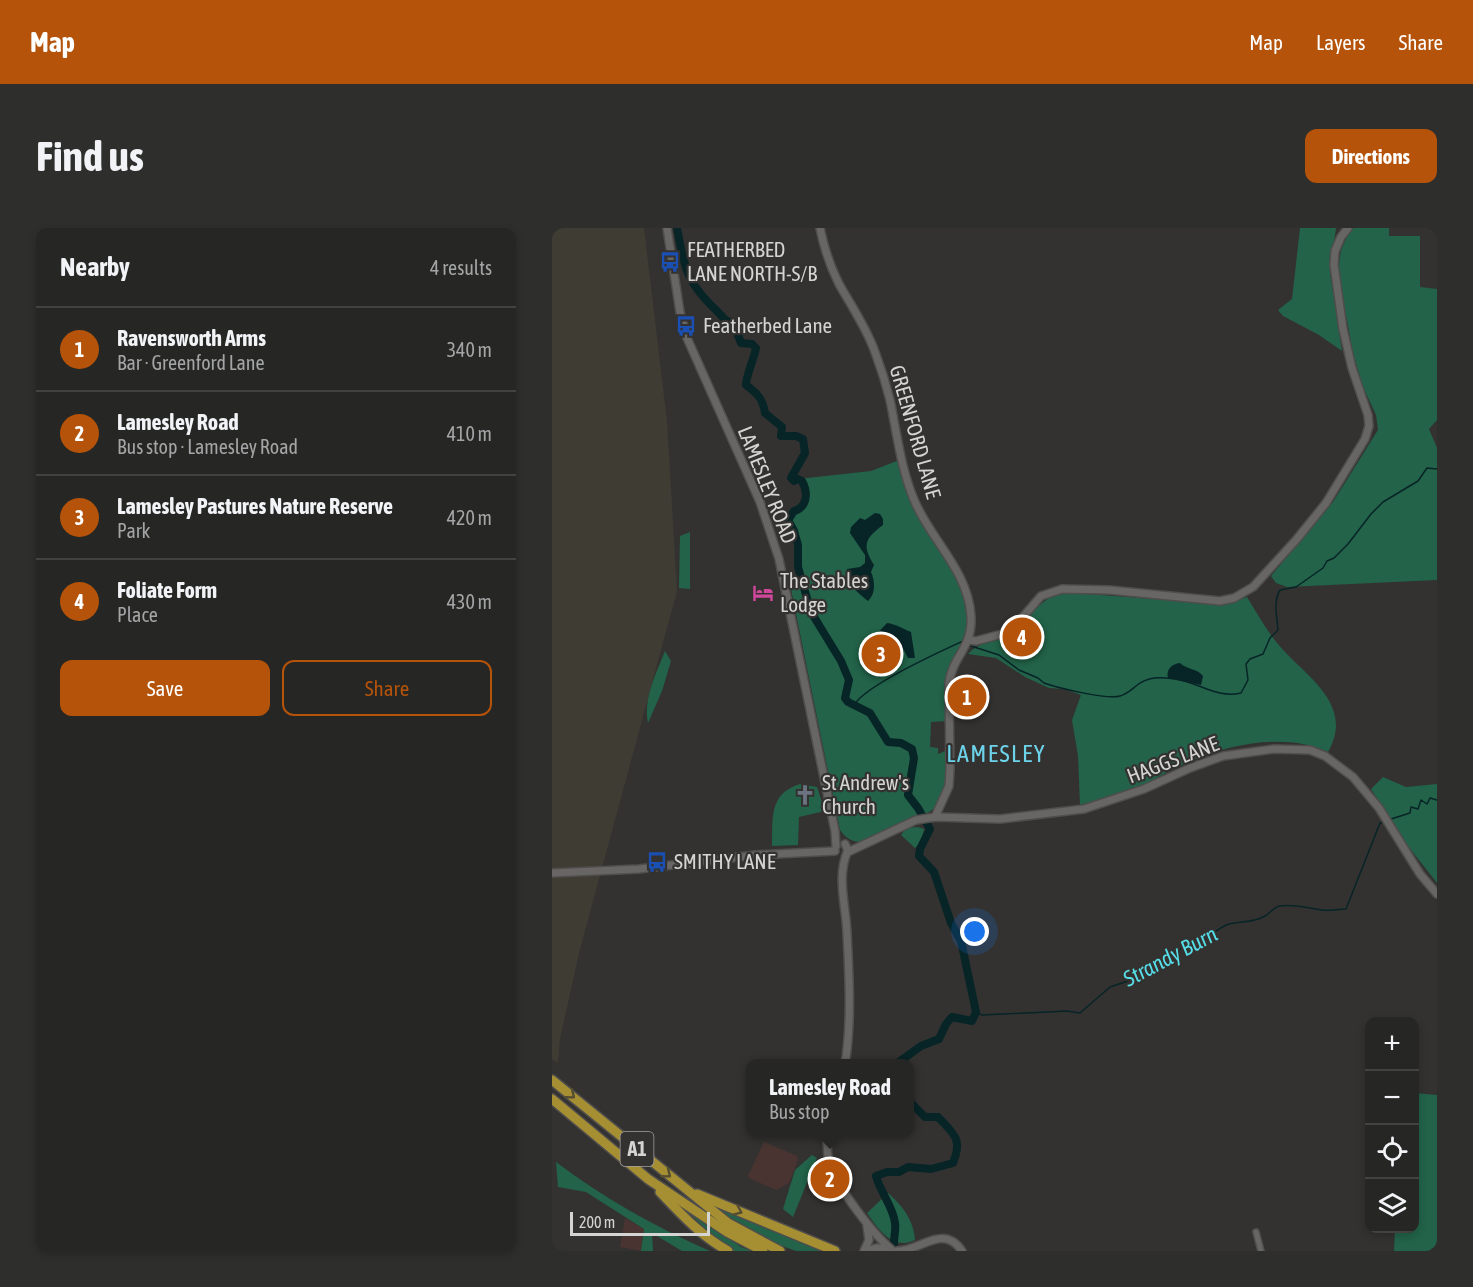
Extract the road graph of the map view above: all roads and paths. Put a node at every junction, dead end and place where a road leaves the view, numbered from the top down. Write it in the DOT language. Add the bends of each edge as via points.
graph roads {
  1 [pos="667,228"];
  2 [pos="820,228"];
  3 [pos="1348,228"];
  4 [pos="969,640"];
  5 [pos="933,817"];
  6 [pos="842,850"];
  7 [pos="552,873"];
  8 [pos="1437,894"];
  9 [pos="845,1059"];
  10 [pos="552,1080"];
  11 [pos="552,1100"];
  12 [pos="828,1137"];
  13 [pos="648,1179"];
  14 [pos="684,1188"];
  15 [pos="864,1218"];
  16 [pos="1256,1232"];
  17 [pos="926,1243"];
  18 [pos="895,1250"];
  19 [pos="728,1251"];
  20 [pos="762,1251"];
  21 [pos="780,1251"];
  22 [pos="835,1251"];
  23 [pos="865,1251"];
  24 [pos="920,1251"];
  25 [pos="962,1251"];
  26 [pos="1261,1251"];
  1 -- 6 [label="street, LAMESLEY ROAD" via="687,338 760,502 779,559"];
  2 -- 4 [label="street, GREENFORD LANE" via="831,267 862,320 879,365 916,504 965,589 971,614"];
  3 -- 4 [label="street" via="1335,251 1334,266 1343,329 1369,426 1358,453 1326,503 1253,587 1234,598 1220,600 1062,589 1041,596 1016,625 1002,634"];
  4 -- 5 [label="street, GREENFORD LANE" via="951,673 950,778"];
  5 -- 6 [label="street, HAGGS LANE"];
  5 -- 8 [label="street, HAGGS LANE" via="1000,819 1084,809 1223,756 1274,749 1310,750 1353,777 1379,808"];
  6 -- 7 [label="street" via="756,855 654,868"];
  6 -- 9 [label="street" via="848,950"];
  10 -- 14 [label="highway, A1, one-way"];
  11 -- 13 [label="highway, A1"];
  12 -- 15 [label="street" via="831,1168"];
  13 -- 19 [label="highway" via="688,1221"];
  13 -- 20 [label="highway, A1"];
  14 -- 21 [label="highway, A1" via="728,1223"];
  14 -- 22 [label="highway, one-way"];
  15 -- 18 [label="street" via="878,1237"];
  15 -- 23 [label="street" via="870,1236"];
  16 -- 26 [label="street"];
  17 -- 18 [label="street"];
  17 -- 24 [label="street"];
  17 -- 25 [label="street" via="946,1239"];
  18 -- 23 [label="street"];
}
